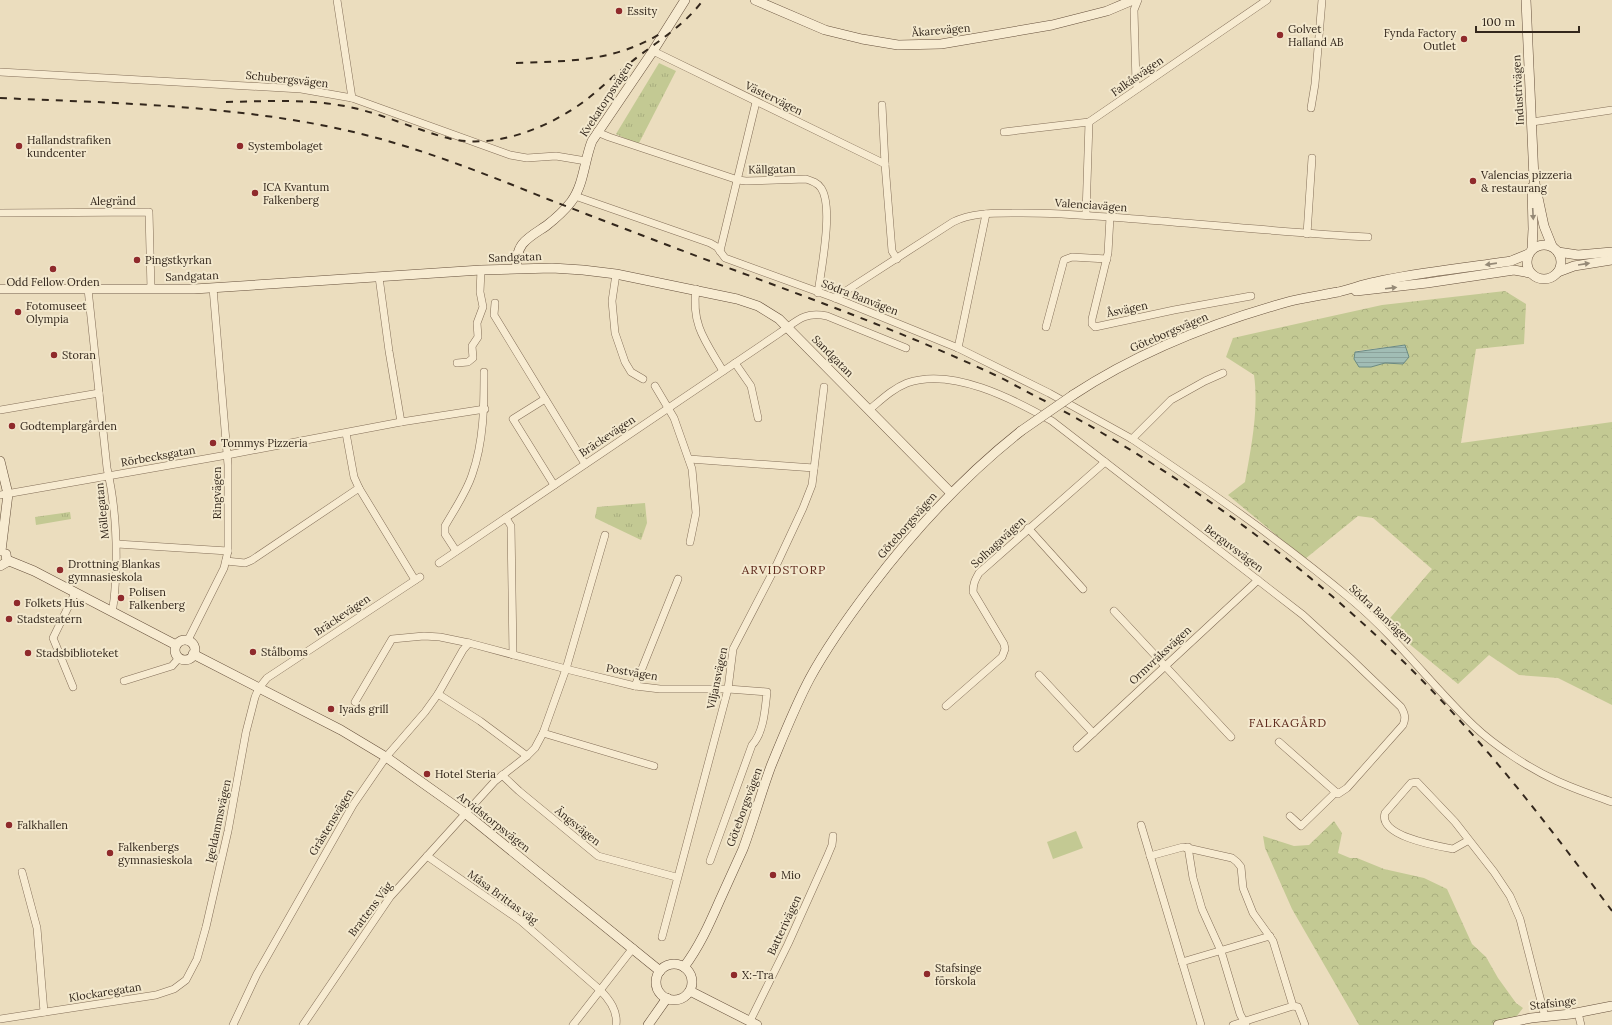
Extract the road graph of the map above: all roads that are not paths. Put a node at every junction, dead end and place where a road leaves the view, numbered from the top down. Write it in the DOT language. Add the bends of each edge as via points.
graph roads {
  1 [pos="337,0"];
  2 [pos="685,0"];
  3 [pos="754,0"];
  4 [pos="1133,0"];
  5 [pos="1138,0"];
  6 [pos="1267,0"];
  7 [pos="1322,0"];
  8 [pos="1526,0"];
  9 [pos="653,51"];
  10 [pos="0,72"];
  11 [pos="1138,88"];
  12 [pos="352,98"];
  13 [pos="756,102"];
  14 [pos="882,105"];
  15 [pos="1311,108"];
  16 [pos="1612,110"];
  17 [pos="1089,122"];
  18 [pos="1532,122"];
  19 [pos="598,132"];
  20 [pos="1004,132"];
  21 [pos="1312,158"];
  22 [pos="586,161"];
  23 [pos="885,164"];
  24 [pos="1534,179"];
  25 [pos="738,180"];
  26 [pos="575,196"];
  27 [pos="0,213"];
  28 [pos="986,214"];
  29 [pos="1086,214"];
  30 [pos="1110,217"];
  31 [pos="1307,234"];
  32 [pos="1368,237"];
  33 [pos="1555,249"];
  34 [pos="720,251"];
  35 [pos="1530,252"];
  36 [pos="1612,252"];
  37 [pos="897,259"];
  38 [pos="1107,259"];
  39 [pos="1612,260"];
  40 [pos="517,268"];
  41 [pos="482,270"];
  42 [pos="1558,272"];
  43 [pos="1530,273"];
  44 [pos="616,274"];
  45 [pos="379,277"];
  46 [pos="0,288"];
  47 [pos="213,288"];
  48 [pos="88,289"];
  49 [pos="696,289"];
  50 [pos="151,290"];
  51 [pos="1338,292"];
  52 [pos="818,293"];
  53 [pos="1252,296"];
  54 [pos="835,298"];
  55 [pos="495,303"];
  56 [pos="1046,326"];
  57 [pos="788,328"];
  58 [pos="906,348"];
  59 [pos="958,348"];
  60 [pos="735,363"];
  61 [pos="457,364"];
  62 [pos="723,371"];
  63 [pos="484,372"];
  64 [pos="1223,373"];
  65 [pos="643,378"];
  66 [pos="655,386"];
  67 [pos="824,387"];
  68 [pos="99,393"];
  69 [pos="545,399"];
  70 [pos="669,408"];
  71 [pos="484,409"];
  72 [pos="0,410"];
  73 [pos="869,410"];
  74 [pos="758,418"];
  75 [pos="401,422"];
  76 [pos="346,433"];
  77 [pos="1132,439"];
  78 [pos="227,455"];
  79 [pos="689,459"];
  80 [pos="0,462"];
  81 [pos="1105,462"];
  82 [pos="585,464"];
  83 [pos="814,468"];
  84 [pos="109,476"];
  85 [pos="554,486"];
  86 [pos="359,488"];
  87 [pos="951,492"];
  88 [pos="4,494"];
  89 [pos="506,518"];
  90 [pos="1028,528"];
  91 [pos="605,535"];
  92 [pos="690,542"];
  93 [pos="117,544"];
  94 [pos="1,551"];
  95 [pos="228,551"];
  96 [pos="456,551"];
  97 [pos="7,560"];
  98 [pos="226,561"];
  99 [pos="439,563"];
  100 [pos="0,566"];
  101 [pos="678,579"];
  102 [pos="1258,580"];
  103 [pos="1083,589"];
  104 [pos="75,593"];
  105 [pos="1114,611"];
  106 [pos="112,612"];
  107 [pos="188,640"];
  108 [pos="469,643"];
  109 [pos="176,646"];
  110 [pos="193,654"];
  111 [pos="513,655"];
  112 [pos="179,658"];
  113 [pos="1164,667"];
  114 [pos="566,670"];
  115 [pos="1039,675"];
  116 [pos="124,680"];
  117 [pos="635,686"];
  118 [pos="73,687"];
  119 [pos="259,688"];
  120 [pos="728,689"];
  121 [pos="438,694"];
  122 [pos="355,702"];
  123 [pos="946,706"];
  124 [pos="543,733"];
  125 [pos="1093,733"];
  126 [pos="1231,737"];
  127 [pos="1279,742"];
  128 [pos="1077,748"];
  129 [pos="527,756"];
  130 [pos="386,757"];
  131 [pos="654,766"];
  132 [pos="502,775"];
  133 [pos="1336,792"];
  134 [pos="1612,802"];
  135 [pos="465,813"];
  136 [pos="1290,816"];
  137 [pos="1141,825"];
  138 [pos="833,836"];
  139 [pos="1469,840"];
  140 [pos="1188,847"];
  141 [pos="427,856"];
  142 [pos="1150,856"];
  143 [pos="710,862"];
  144 [pos="22,872"];
  145 [pos="676,877"];
  146 [pos="662,936"];
  147 [pos="1270,936"];
  148 [pos="632,948"];
  149 [pos="1221,951"];
  150 [pos="197,959"];
  151 [pos="1182,962"];
  152 [pos="684,967"];
  153 [pos="660,971"];
  154 [pos="600,990"];
  155 [pos="690,991"];
  156 [pos="667,998"];
  157 [pos="1293,1006"];
  158 [pos="1612,1006"];
  159 [pos="44,1012"];
  160 [pos="1578,1013"];
  161 [pos="1546,1017"];
  162 [pos="0,1019"];
  163 [pos="753,1023"];
  164 [pos="1245,1023"];
  165 [pos="233,1025"];
  166 [pos="303,1025"];
  167 [pos="573,1025"];
  168 [pos="616,1025"];
  169 [pos="648,1025"];
  170 [pos="1201,1025"];
  171 [pos="1234,1025"];
  172 [pos="1306,1025"];
  173 [pos="1498,1025"];
  174 [pos="1581,1025"];
  1 -- 12 [label="street"];
  2 -- 9 [label="main road, Kvekatorpsvägen"];
  3 -- 4 [label="main road, Åkarevägen" via="825,30 862,40 898,45 941,44 1052,25 1106,11"];
  5 -- 11 [label="street" via="1134,10"];
  6 -- 11 [label="street, Falkåsvägen"];
  7 -- 15 [label="street"];
  8 -- 18 [label="main road, Industrivägen"];
  9 -- 13 [label="street, Västervägen"];
  9 -- 19 [label="main road, Kvekatorpsvägen"];
  10 -- 12 [label="street, Schubergsvägen" via="301,89"];
  11 -- 17 [label="street, Falkåsvägen"];
  12 -- 22 [label="street, Schubergsvägen" via="510,155 527,158 556,156"];
  13 -- 23 [label="street, Västervägen"];
  13 -- 25 [label="street"];
  14 -- 23 [label="street"];
  16 -- 18 [label="street"];
  17 -- 20 [label="street, Falkåsvägen"];
  17 -- 29 [label="street"];
  18 -- 24 [label="main road, Industrivägen"];
  19 -- 22 [label="main road, Kvekatorpsvägen" via="592,141"];
  19 -- 25 [label="street, Källgatan" via="609,138"];
  21 -- 31 [label="street"];
  22 -- 26 [label="main road, Kvekatorpsvägen"];
  23 -- 37 [label="street" via="892,251"];
  24 -- 33 [label="main road, Industrivägen" via="1544,226"];
  24 -- 35 [label="main road, Industrivägen, one-way" via="1533,236"];
  25 -- 34 [label="street"];
  25 -- 52 [label="street, Källgatan" via="806,179 815,182 821,188 826,199 827,214"];
  26 -- 34 [label="street, Södra Banvägen" via="710,243"];
  26 -- 40 [label="main road, Kvekatorpsvägen" via="557,216 522,244 517,254"];
  27 -- 50 [label="street, Alegränd" via="149,212"];
  28 -- 29 [label="street, Valenciavägen"];
  28 -- 37 [label="street, Valenciavägen" via="957,220"];
  28 -- 59 [label="street"];
  29 -- 30 [label="street, Valenciavägen"];
  30 -- 31 [label="street, Valenciavägen"];
  30 -- 38 [label="street, Åsvägen"];
  31 -- 32 [label="street, Valenciavägen"];
  33 -- 35 [label="main road, Göteborgsvägen" via="1542,244"];
  33 -- 36 [label="main road, Göteborgsvägen" via="1578,255"];
  33 -- 42 [label="main road" via="1561,262"];
  34 -- 52 [label="street, Södra Banvägen" via="725,258"];
  35 -- 43 [label="main road" via="1526,263"];
  35 -- 51 [label="main road, Göteborgsvägen, one-way" via="1511,262 1377,281"];
  37 -- 54 [label="street, Valenciavägen"];
  38 -- 53 [label="street, Åsvägen" via="1092,319 1095,327"];
  38 -- 56 [label="street" via="1072,257 1064,260"];
  42 -- 39 [label="main road, Göteborgsvägen, one-way" via="1574,266"];
  40 -- 41 [label="main road, Sandgatan"];
  40 -- 44 [label="main road, Sandgatan"];
  41 -- 45 [label="main road, Sandgatan"];
  41 -- 61 [label="street" via="482,307 477,323 478,337 472,346 473,358"];
  42 -- 43 [label="main road, Göteborgsvägen" via="1544,279"];
  51 -- 43 [label="main road, Göteborgsvägen, one-way" via="1371,290 1514,270"];
  44 -- 49 [label="main road, Sandgatan"];
  44 -- 65 [label="street" via="612,301 615,333 631,372"];
  45 -- 47 [label="main road, Sandgatan"];
  45 -- 75 [label="street"];
  46 -- 48 [label="main road, Sandgatan"];
  47 -- 50 [label="main road, Sandgatan"];
  47 -- 78 [label="street, Ringvägen"];
  48 -- 50 [label="main road, Sandgatan"];
  48 -- 68 [label="street, Möllegatan"];
  49 -- 57 [label="main road, Sandgatan" via="758,306"];
  49 -- 62 [label="street" via="695,319"];
  51 -- 87 [label="main road, Göteborgsvägen, bridge" via="1249,314 1194,333 1119,367 1021,431"];
  52 -- 54 [label="street, Södra Banvägen"];
  54 -- 59 [label="street, Södra Banvägen"];
  55 -- 69 [label="street" via="494,316"];
  57 -- 58 [label="street, Bräckevägen" via="797,320 816,314 827,316"];
  57 -- 60 [label="street, Bräckevägen"];
  57 -- 73 [label="main road, Sandgatan"];
  59 -- 77 [label="street, Södra Banvägen" via="1049,393"];
  60 -- 62 [label="street, Bräckevägen"];
  60 -- 74 [label="street" via="751,386"];
  62 -- 70 [label="street, Bräckevägen"];
  63 -- 71 [label="street"];
  64 -- 77 [label="street" via="1205,380 1171,400"];
  66 -- 70 [label="street"];
  67 -- 83 [label="street, Viljansvägen"];
  68 -- 72 [label="street"];
  68 -- 84 [label="street, Möllegatan"];
  69 -- 82 [label="street"];
  69 -- 85 [label="street" via="513,419"];
  70 -- 79 [label="street"];
  70 -- 82 [label="street, Bräckevägen"];
  71 -- 75 [label="street, Rörbecksgatan"];
  71 -- 96 [label="street" via="483,429 472,475 445,526 445,534"];
  73 -- 81 [label="street, Berguvsvägen" via="886,395 905,384 937,378 959,382 988,391 1052,421"];
  73 -- 87 [label="main road, Sandgatan"];
  75 -- 76 [label="street, Rörbecksgatan"];
  76 -- 78 [label="street, Rörbecksgatan"];
  76 -- 86 [label="street" via="354,477"];
  77 -- 134 [label="street, Södra Banvägen" via="1290,550 1354,602 1485,735 1536,771"];
  78 -- 84 [label="street, Rörbecksgatan"];
  78 -- 95 [label="street, Ringvägen"];
  79 -- 83 [label="street"];
  79 -- 92 [label="street" via="696,513"];
  80 -- 88 [label="main road"];
  81 -- 90 [label="street, Solhagavägen"];
  81 -- 102 [label="street, Berguvsvägen"];
  82 -- 85 [label="street, Bräckevägen"];
  83 -- 120 [label="street, Viljansvägen" via="812,485 803,508 733,649"];
  84 -- 88 [label="street, Rörbecksgatan"];
  84 -- 93 [label="street, Möllegatan"];
  85 -- 89 [label="street, Bräckevägen"];
  86 -- 98 [label="street" via="252,560 245,563"];
  86 -- 119 [label="street, Bräckevägen" via="417,578 268,678"];
  87 -- 152 [label="main road, Göteborgsvägen" via="892,559 847,618 810,678 771,767 743,848 695,953"];
  88 -- 94 [label="main road"];
  89 -- 96 [label="street, Bräckevägen"];
  89 -- 111 [label="street" via="511,526"];
  90 -- 103 [label="street"];
  90 -- 123 [label="street, Solhagavägen" via="979,573 973,584 973,592 1004,644 1002,657"];
  91 -- 114 [label="street, Brattens Väg"];
  93 -- 95 [label="street"];
  93 -- 106 [label="street, Möllegatan" via="115,601"];
  94 -- 97 [label="main road" via="6,554"];
  95 -- 98 [label="street, Ringvägen"];
  96 -- 99 [label="street, Bräckevägen"];
  97 -- 100 [label="main road"];
  97 -- 104 [label="main road"];
  98 -- 107 [label="street, Ringvägen"];
  101 -- 117 [label="street"];
  102 -- 113 [label="street, Ormvråksvägen"];
  102 -- 133 [label="street, Berguvsvägen" via="1303,615 1405,714 1403,725 1395,735 1347,788 1338,794"];
  104 -- 106 [label="main road"];
  104 -- 118 [label="street" via="53,638"];
  105 -- 113 [label="street"];
  106 -- 109 [label="main road"];
  107 -- 109 [label="main road" via="182,640"];
  107 -- 110 [label="main road" via="193,644"];
  108 -- 111 [label="street, Postvägen"];
  108 -- 121 [label="street, Gråstensvägen"];
  108 -- 122 [label="street, Postvägen" via="424,636 392,639"];
  109 -- 112 [label="main road" via="175,651"];
  110 -- 112 [label="main road" via="185,659"];
  110 -- 119 [label="main road, Arvidstorpsvägen"];
  111 -- 114 [label="street, Postvägen"];
  112 -- 116 [label="street" via="172,666"];
  113 -- 125 [label="street, Ormvråksvägen"];
  113 -- 126 [label="street"];
  114 -- 117 [label="street, Postvägen"];
  114 -- 124 [label="street, Brattens Väg"];
  115 -- 125 [label="street"];
  117 -- 120 [label="street, Postvägen" via="660,689"];
  119 -- 130 [label="main road, Arvidstorpsvägen" via="341,730"];
  119 -- 150 [label="street, Igeldammsvägen" via="246,732 228,831"];
  120 -- 143 [label="street, Postvägen" via="767,692 765,712 758,739 752,745"];
  120 -- 145 [label="street, Viljansvägen"];
  121 -- 129 [label="street"];
  121 -- 130 [label="street, Gråstensvägen"];
  124 -- 129 [label="street, Brattens Väg"];
  124 -- 131 [label="street"];
  125 -- 128 [label="street, Ormvråksvägen"];
  127 -- 133 [label="street"];
  129 -- 132 [label="street, Brattens Väg"];
  130 -- 135 [label="main road, Arvidstorpsvägen"];
  130 -- 165 [label="street, Gråstensvägen" via="353,805 311,878 257,974"];
  132 -- 135 [label="street, Brattens Väg"];
  132 -- 145 [label="street, Ängsvägen" via="519,792 598,856"];
  133 -- 136 [label="street" via="1301,826"];
  135 -- 141 [label="street, Brattens Väg"];
  135 -- 148 [label="main road, Arvidstorpsvägen"];
  137 -- 142 [label="street"];
  138 -- 163 [label="street, Batterivägen" via="827,857"];
  139 -- 139 [label="street" via="1417,782 1411,783 1385,813 1385,824 1407,838 1453,849"];
  139 -- 161 [label="street" via="1503,884 1515,907"];
  140 -- 142 [label="street"];
  140 -- 147 [label="street" via="1232,858 1237,862 1241,867 1243,888 1253,913"];
  140 -- 149 [label="street" via="1202,910"];
  141 -- 154 [label="street, Måsa Brittas väg" via="521,921"];
  141 -- 166 [label="street, Brattens Väg" via="382,908"];
  142 -- 151 [label="street"];
  144 -- 159 [label="street" via="37,928"];
  145 -- 146 [label="street, Viljansvägen"];
  147 -- 149 [label="street"];
  147 -- 157 [label="street"];
  148 -- 153 [label="main road, Arvidstorpsvägen"];
  148 -- 154 [label="street"];
  149 -- 151 [label="street"];
  149 -- 164 [label="street"];
  150 -- 159 [label="street, Klockaregatan" via="186,980 168,992"];
  151 -- 170 [label="street"];
  152 -- 153 [label="main road" via="676,964"];
  152 -- 155 [label="main road" via="692,978"];
  153 -- 156 [label="main road" via="657,985 661,994"];
  154 -- 167 [label="street"];
  154 -- 168 [label="street, Måsa Brittas väg" via="614,1008"];
  155 -- 156 [label="main road" via="680,999"];
  155 -- 163 [label="main road"];
  156 -- 169 [label="main road"];
  157 -- 164 [label="street"];
  157 -- 172 [label="street" via="1298,1007"];
  158 -- 160 [label="main road, Stafsinge"];
  159 -- 162 [label="street, Klockaregatan"];
  160 -- 161 [label="main road, Stafsinge"];
  160 -- 174 [label="street"];
  161 -- 173 [label="main road, Stafsinge"];
  164 -- 171 [label="street"];
}
